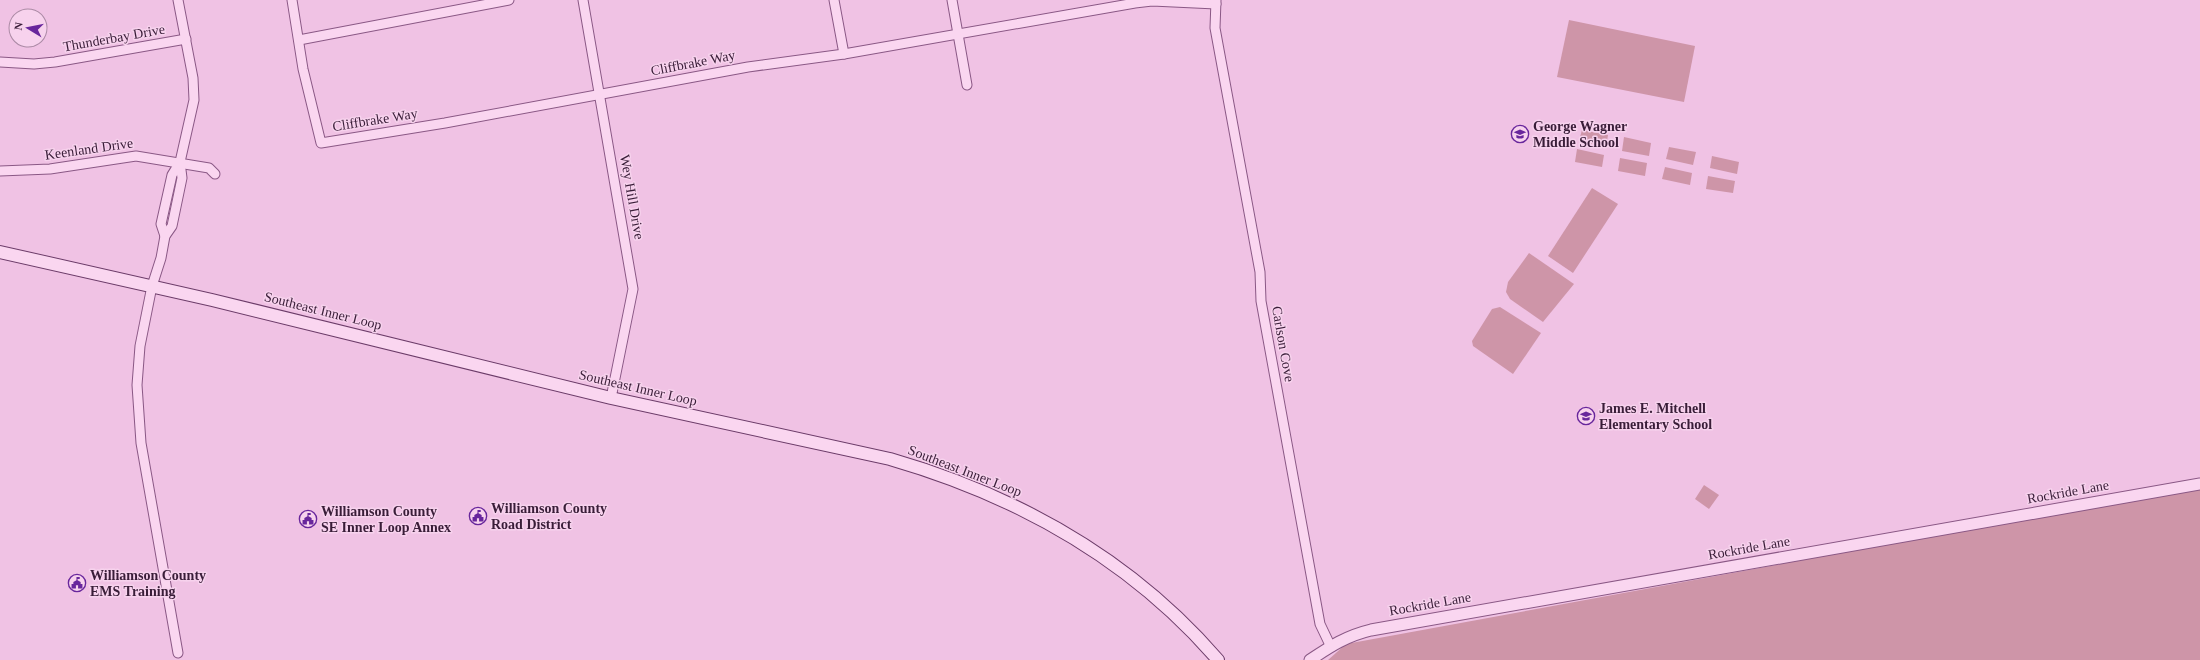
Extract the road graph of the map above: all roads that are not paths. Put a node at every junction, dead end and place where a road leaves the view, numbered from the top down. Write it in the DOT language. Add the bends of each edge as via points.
graph roads {
  1 [pos="178,0"];
  2 [pos="292,0"];
  3 [pos="509,0"];
  4 [pos="583,0"];
  5 [pos="834,0"];
  6 [pos="952,0"];
  7 [pos="1151,1"];
  8 [pos="1216,2"];
  9 [pos="478,3"];
  10 [pos="958,34"];
  11 [pos="186,39"];
  12 [pos="299,40"];
  13 [pos="844,54"];
  14 [pos="0,62"];
  15 [pos="967,85"];
  16 [pos="600,94"];
  17 [pos="180,162"];
  18 [pos="0,171"];
  19 [pos="215,174"];
  20 [pos="0,252"];
  21 [pos="152,286"];
  22 [pos="611,398"];
  23 [pos="2200,484"];
  24 [pos="1330,645"];
  25 [pos="178,653"];
  26 [pos="1218,660"];
  27 [pos="1310,660"];
  1 -- 11 [label="street"];
  2 -- 12 [label="street, Cliffbrake Way"];
  3 -- 9 [label="street"];
  4 -- 16 [label="street, Wey Hill Drive"];
  5 -- 13 [label="street"];
  6 -- 10 [label="street"];
  7 -- 8 [label="street, Cliffbrake Way"];
  7 -- 10 [label="street, Cliffbrake Way"];
  8 -- 24 [label="street, Carlson Cove" via="1215,28 1260,272 1261,301 1320,624"];
  9 -- 12 [label="street"];
  10 -- 13 [label="street, Cliffbrake Way"];
  10 -- 15 [label="street"];
  11 -- 14 [label="street, Thunderbay Drive" via="55,62"];
  11 -- 17 [label="street" via="194,100"];
  12 -- 16 [label="street, Cliffbrake Way" via="307,88 322,143"];
  13 -- 16 [label="street, Cliffbrake Way" via="748,67"];
  16 -- 22 [label="street, Wey Hill Drive" via="633,289"];
  17 -- 18 [label="street, Keenland Drive" via="136,156 50,169"];
  17 -- 19 [label="street, Keenland Drive" via="209,168"];
  17 -- 21 [label="street" via="172,175 161,224 165,236"];
  20 -- 21 [label="main road, Southeast Inner Loop"];
  21 -- 22 [label="main road, Southeast Inner Loop"];
  21 -- 25 [label="street" via="140,346 137,385 140,443"];
  22 -- 26 [label="main road, Southeast Inner Loop" via="890,459 983,490 1030,512 1104,558 1167,608 1196,634"];
  23 -- 24 [label="street, Rockride Lane" via="1371,630 1354,634"];
  24 -- 27 [label="street, Rockride Lane"];
}
